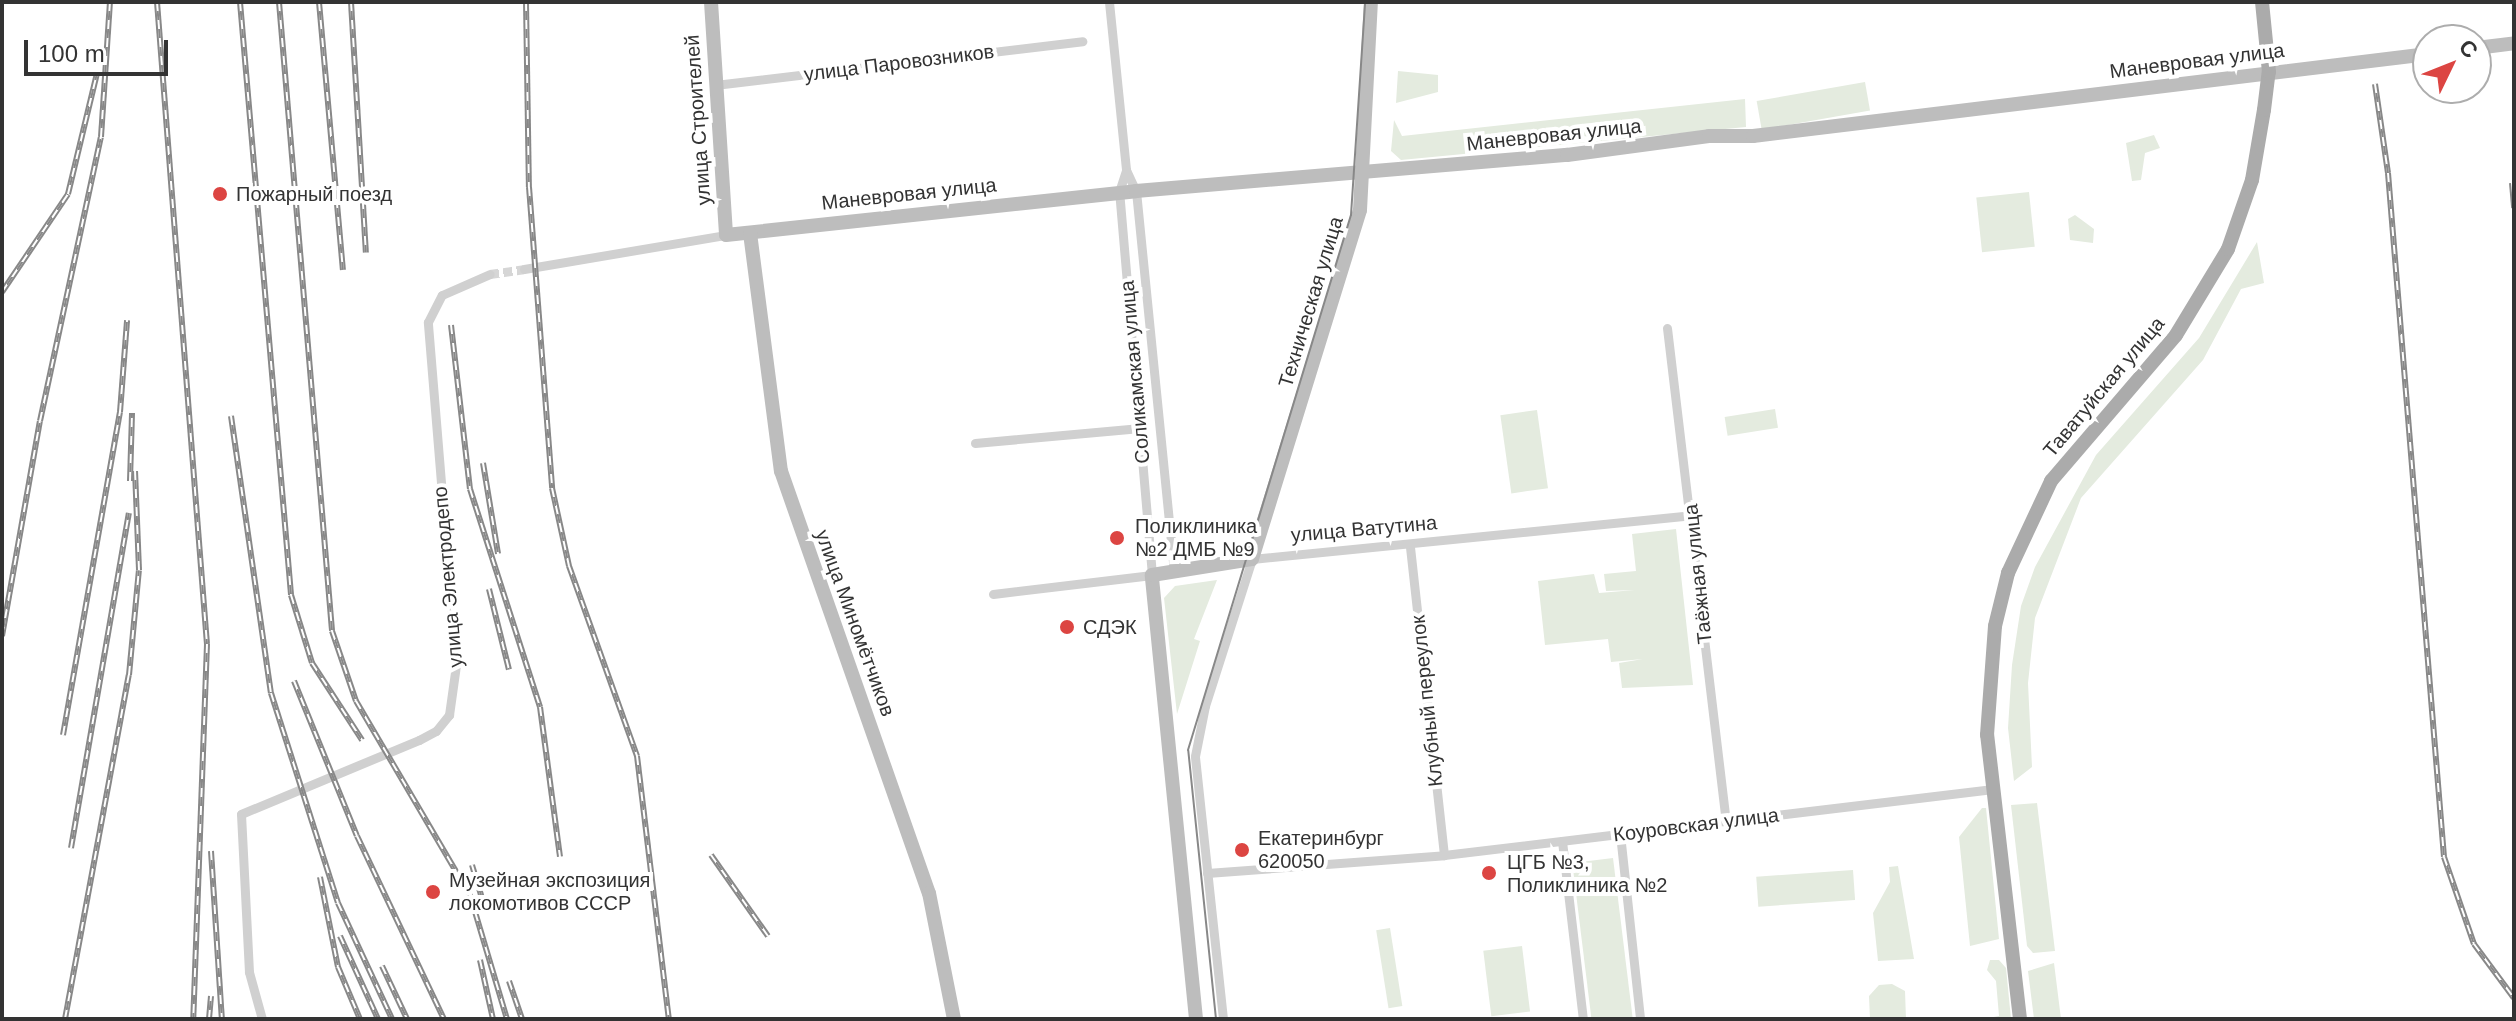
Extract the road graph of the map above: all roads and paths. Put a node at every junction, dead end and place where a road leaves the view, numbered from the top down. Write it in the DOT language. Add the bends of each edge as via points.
graph roads {
  1 [pos="711,2"];
  2 [pos="1109,2"];
  3 [pos="1371,2"];
  4 [pos="2262,2"];
  5 [pos="1082,41"];
  6 [pos="2514,43"];
  7 [pos="2492,46"];
  8 [pos="2412,56"];
  9 [pos="2269,72"];
  10 [pos="715,85"];
  11 [pos="1126,170"];
  12 [pos="1361,174"];
  13 [pos="1136,191"];
  14 [pos="1119,192"];
  15 [pos="750,233"];
  16 [pos="726,235"];
  17 [pos="524,269"];
  18 [pos="490,274"];
  19 [pos="1667,328"];
  20 [pos="1140,428"];
  21 [pos="975,443"];
  22 [pos="1691,515"];
  23 [pos="1410,547"];
  24 [pos="1252,559"];
  25 [pos="1174,572"];
  26 [pos="1152,575"];
  27 [pos="993,594"];
  28 [pos="1993,789"];
  29 [pos="1726,821"];
  30 [pos="1620,834"];
  31 [pos="1562,841"];
  32 [pos="1444,855"];
  33 [pos="1207,873"];
  34 [pos="262,1019"];
  35 [pos="954,1019"];
  36 [pos="1196,1019"];
  37 [pos="1223,1019"];
  38 [pos="1583,1019"];
  39 [pos="1640,1019"];
  40 [pos="2020,1019"];
  1 -- 10 [label="street, улица Строителей"];
  2 -- 11 [label="street, Соликамская улица"];
  3 -- 12 [label="street, Техническая улица"];
  4 -- 9 [label="main road, Таватуйская улица"];
  5 -- 10 [label="street, улица Паровозников"];
  6 -- 7 [label="street"];
  8 -- 9 [label="street, Маневровая улица"];
  9 -- 12 [label="street, Маневровая улица" via="1753,136 1709,136 1648,147"];
  9 -- 28 [label="main road, Таватуйская улица" via="2252,180 2217,271 2176,335 2051,481 2008,573 1989,684"];
  10 -- 16 [label="street, улица Строителей"];
  11 -- 13 [label="street, Соликамская улица"];
  11 -- 14 [label="street, Соликамская улица"];
  12 -- 13 [label="street, Маневровая улица"];
  12 -- 24 [label="street, Техническая улица" via="1351,247"];
  13 -- 14 [label="street, Маневровая улица"];
  13 -- 25 [label="street, Соликамская улица"];
  14 -- 15 [label="street, Маневровая улица"];
  14 -- 20 [label="street, Соликамская улица"];
  15 -- 16 [label="street, Маневровая улица"];
  15 -- 35 [label="street, улица Миномётчиков" via="781,471 929,893"];
  16 -- 17 [label="street, Маневровая улица"];
  18 -- 34 [label="street, улица Электродепо" via="442,295 428,322 456,665 449,715 419,740 241,814 249,972"];
  19 -- 22 [label="street, Таёжная улица"];
  20 -- 21 [label="street"];
  20 -- 26 [label="street, Соликамская улица"];
  22 -- 23 [label="street, улица Ватутина"];
  22 -- 29 [label="street, Таёжная улица"];
  23 -- 24 [label="street, улица Ватутина"];
  23 -- 32 [label="street, Клубный переулок"];
  24 -- 25 [label="street, улица Ватутина"];
  24 -- 33 [label="street" via="1198,734 1195,756"];
  25 -- 26 [label="street, улица Ватутина"];
  26 -- 27 [label="street, улица Ватутина"];
  26 -- 36 [label="street"];
  28 -- 29 [label="street, Коуровская улица"];
  28 -- 40 [label="main road, Таватуйская улица"];
  29 -- 30 [label="street, Коуровская улица"];
  30 -- 31 [label="street, Коуровская улица"];
  30 -- 39 [label="street"];
  31 -- 32 [label="street, Коуровская улица"];
  31 -- 38 [label="street"];
  32 -- 33 [label="street, Коуровская улица"];
  33 -- 37 [label="street"];
}
